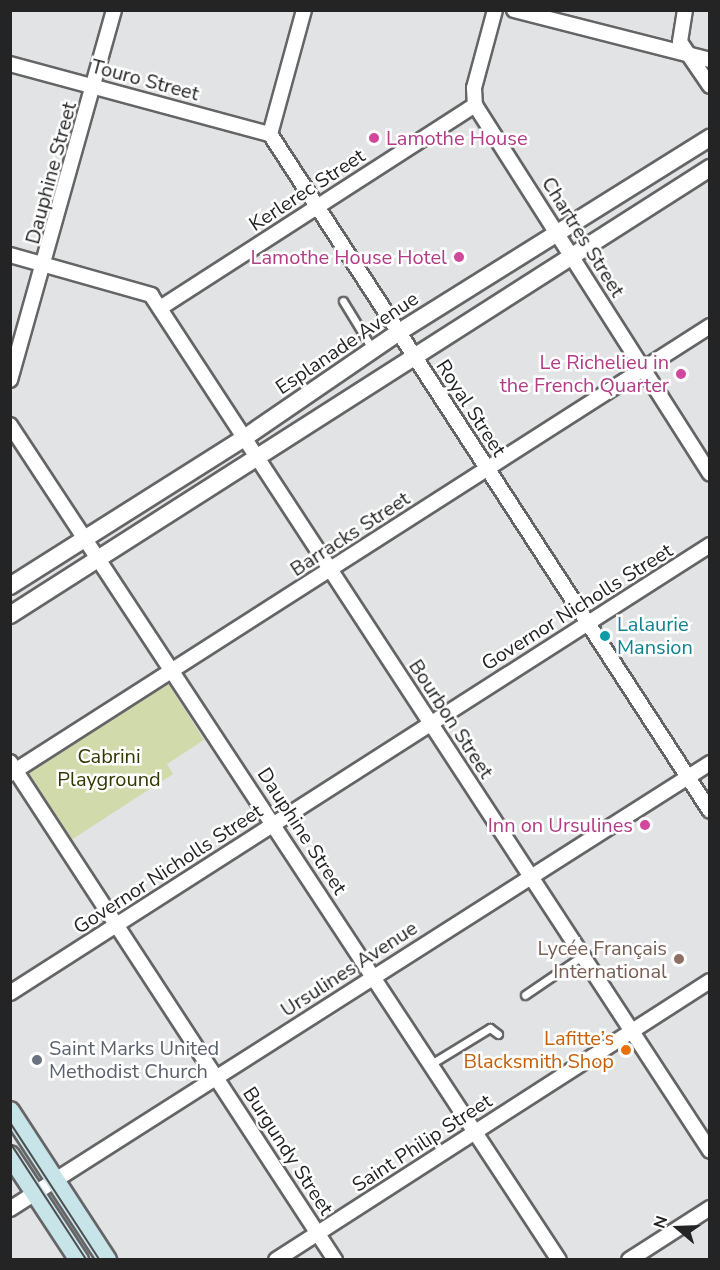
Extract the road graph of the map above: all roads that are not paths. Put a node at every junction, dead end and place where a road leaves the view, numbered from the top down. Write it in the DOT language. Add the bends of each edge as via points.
graph roads {
  1 [pos="114,10"];
  2 [pos="304,10"];
  3 [pos="495,10"];
  4 [pos="514,10"];
  5 [pos="686,10"];
  6 [pos="689,54"];
  7 [pos="710,60"];
  8 [pos="10,64"];
  9 [pos="95,86"];
  10 [pos="710,86"];
  11 [pos="475,105"];
  12 [pos="270,134"];
  13 [pos="710,138"];
  14 [pos="710,168"];
  15 [pos="318,207"];
  16 [pos="558,231"];
  17 [pos="10,255"];
  18 [pos="572,255"];
  19 [pos="46,264"];
  20 [pos="343,301"];
  21 [pos="160,308"];
  22 [pos="710,326"];
  23 [pos="399,332"];
  24 [pos="374,350"];
  25 [pos="415,356"];
  26 [pos="642,369"];
  27 [pos="10,380"];
  28 [pos="10,425"];
  29 [pos="244,438"];
  30 [pos="258,458"];
  31 [pos="488,469"];
  32 [pos="710,474"];
  33 [pos="86,538"];
  34 [pos="710,545"];
  35 [pos="99,560"];
  36 [pos="330,570"];
  37 [pos="10,586"];
  38 [pos="10,615"];
  39 [pos="587,623"];
  40 [pos="173,669"];
  41 [pos="430,723"];
  42 [pos="710,763"];
  43 [pos="12,769"];
  44 [pos="687,777"];
  45 [pos="710,811"];
  46 [pos="274,825"];
  47 [pos="530,877"];
  48 [pos="116,925"];
  49 [pos="582,956"];
  50 [pos="373,977"];
  51 [pos="710,981"];
  52 [pos="10,993"];
  53 [pos="525,995"];
  54 [pos="631,1031"];
  55 [pos="498,1034"];
  56 [pos="430,1064"];
  57 [pos="217,1077"];
  58 [pos="10,1111"];
  59 [pos="476,1132"];
  60 [pos="710,1151"];
  61 [pos="10,1155"];
  62 [pos="55,1180"];
  63 [pos="35,1193"];
  64 [pos="710,1208"];
  65 [pos="10,1209"];
  66 [pos="318,1233"];
  67 [pos="79,1260"];
  68 [pos="107,1260"];
  69 [pos="276,1260"];
  70 [pos="335,1260"];
  71 [pos="559,1260"];
  72 [pos="629,1260"];
  1 -- 9 [label="street, Dauphine Street"];
  2 -- 12 [label="street"];
  3 -- 11 [label="street" via="474,88"];
  4 -- 6 [label="street"];
  5 -- 6 [label="street" via="679,35"];
  6 -- 7 [label="street"];
  6 -- 10 [label="street"];
  8 -- 9 [label="street, Touro Street"];
  9 -- 12 [label="street, Touro Street"];
  9 -- 19 [label="street, Dauphine Street"];
  11 -- 15 [label="street, Kerlerec Street"];
  11 -- 16 [label="street, Chartres Street"];
  12 -- 15 [label="street, Royal Street"];
  13 -- 16 [label="street, Esplanade Avenue"];
  14 -- 18 [label="street"];
  15 -- 21 [label="street, Kerlerec Street"];
  15 -- 23 [label="street, Royal Street"];
  16 -- 18 [label="street, Chartres Street"];
  16 -- 23 [label="street, Esplanade Avenue"];
  17 -- 19 [label="street"];
  18 -- 25 [label="street"];
  18 -- 26 [label="street, Chartres Street"];
  19 -- 21 [label="street" via="151,295"];
  19 -- 27 [label="street, Dauphine Street"];
  20 -- 24 [label="lane"];
  21 -- 29 [label="street, Bourbon Street"];
  22 -- 26 [label="street, Barracks Street"];
  23 -- 24 [label="street, Esplanade Avenue"];
  23 -- 25 [label="street, Royal Street"];
  24 -- 29 [label="street, Esplanade Avenue"];
  25 -- 30 [label="street"];
  25 -- 31 [label="street, Royal Street"];
  26 -- 31 [label="street, Barracks Street"];
  26 -- 32 [label="street, Chartres Street"];
  28 -- 33 [label="street, Dauphine Street"];
  29 -- 30 [label="street, Bourbon Street"];
  29 -- 33 [label="street, Esplanade Avenue"];
  30 -- 35 [label="street"];
  30 -- 36 [label="street, Bourbon Street"];
  31 -- 36 [label="street, Barracks Street"];
  31 -- 39 [label="street, Royal Street"];
  33 -- 35 [label="street, Dauphine Street"];
  33 -- 37 [label="street, Esplanade Avenue"];
  34 -- 39 [label="street, Governor Nicholls Street"];
  35 -- 38 [label="street"];
  35 -- 40 [label="street, Dauphine Street"];
  36 -- 40 [label="street, Barracks Street"];
  36 -- 41 [label="street, Bourbon Street"];
  39 -- 41 [label="street, Governor Nicholls Street"];
  39 -- 44 [label="street, Royal Street"];
  40 -- 43 [label="street, Barracks Street"];
  40 -- 46 [label="street, Dauphine Street"];
  41 -- 46 [label="street, Governor Nicholls Street"];
  41 -- 47 [label="street, Bourbon Street"];
  42 -- 44 [label="street, Ursulines Avenue"];
  43 -- 48 [label="street, Burgundy Street"];
  44 -- 45 [label="street, Royal Street"];
  44 -- 47 [label="street, Ursulines Avenue"];
  46 -- 48 [label="street, Governor Nicholls Street"];
  46 -- 50 [label="street, Dauphine Street"];
  47 -- 49 [label="street, Bourbon Street"];
  47 -- 50 [label="street, Ursulines Avenue"];
  48 -- 52 [label="street, Governor Nicholls Street"];
  48 -- 57 [label="street, Burgundy Street"];
  49 -- 53 [label="lane"];
  49 -- 54 [label="street, Bourbon Street"];
  50 -- 56 [label="street, Dauphine Street"];
  50 -- 57 [label="street, Ursulines Avenue"];
  51 -- 54 [label="street, Saint Philip Street"];
  54 -- 59 [label="street, Saint Philip Street"];
  54 -- 60 [label="street, Bourbon Street"];
  55 -- 56 [label="lane" via="490,1028"];
  56 -- 59 [label="street, Dauphine Street"];
  57 -- 62 [label="street, Ursulines Avenue"];
  57 -- 66 [label="street, Burgundy Street"];
  58 -- 62 [label="main road"];
  59 -- 66 [label="street, Saint Philip Street"];
  59 -- 71 [label="street, Dauphine Street"];
  61 -- 63 [label="main road"];
  62 -- 63 [label="street, Ursulines Avenue"];
  62 -- 68 [label="main road"];
  63 -- 65 [label="street, Ursulines Avenue"];
  63 -- 67 [label="main road"];
  64 -- 72 [label="street"];
  66 -- 69 [label="street, Saint Philip Street"];
  66 -- 70 [label="street, Burgundy Street"];
}
